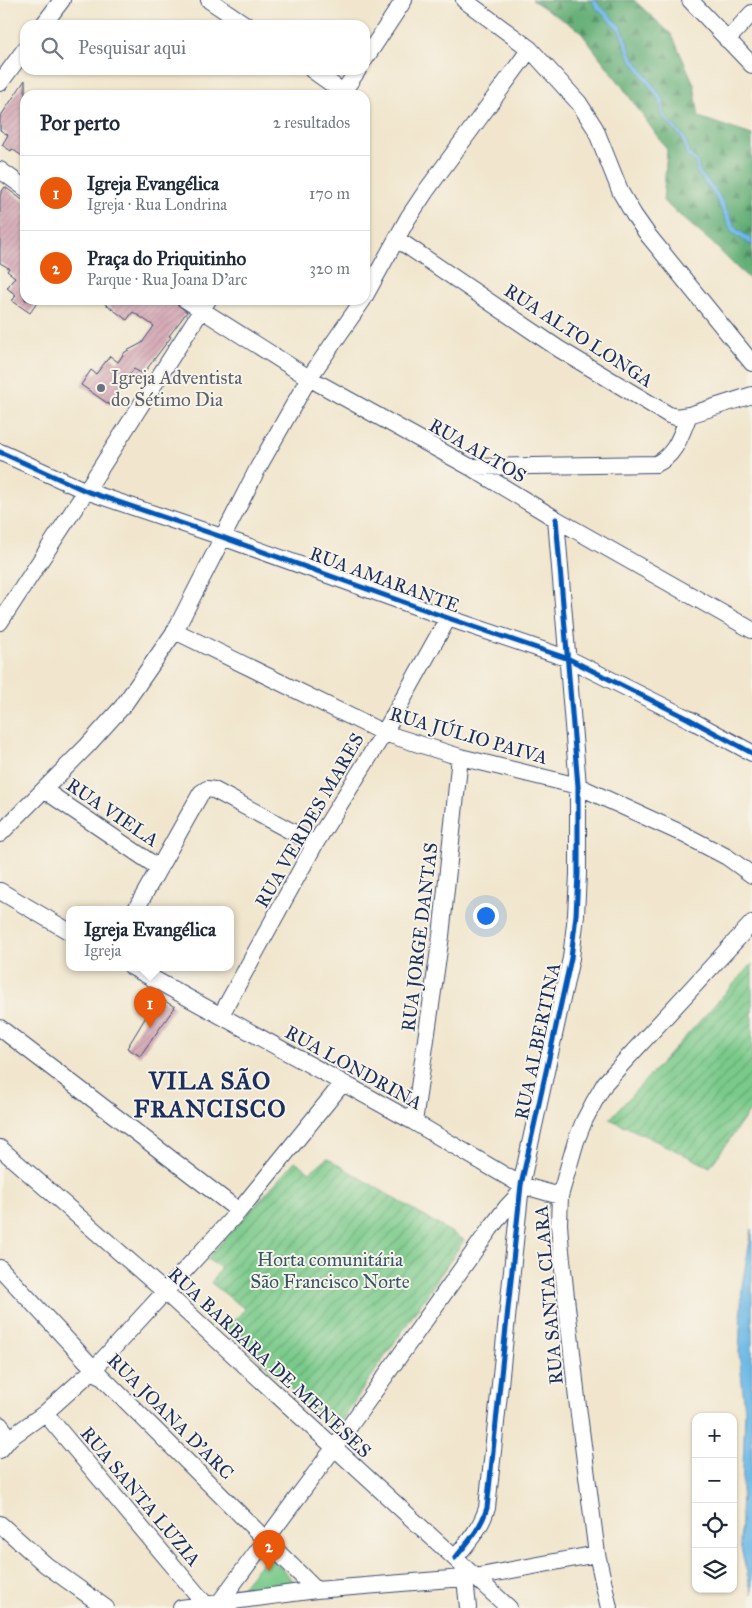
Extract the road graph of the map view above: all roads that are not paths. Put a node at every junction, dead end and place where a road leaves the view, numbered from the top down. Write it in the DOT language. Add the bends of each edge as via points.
graph roads {
  1 [pos="62,0"];
  2 [pos="209,0"];
  3 [pos="404,0"];
  4 [pos="464,0"];
  5 [pos="690,0"];
  6 [pos="752,13"];
  7 [pos="47,20"];
  8 [pos="239,20"];
  9 [pos="727,40"];
  10 [pos="530,50"];
  11 [pos="370,51"];
  12 [pos="20,56"];
  13 [pos="752,65"];
  14 [pos="319,75"];
  15 [pos="355,75"];
  16 [pos="0,83"];
  17 [pos="338,90"];
  18 [pos="344,90"];
  19 [pos="0,170"];
  20 [pos="20,184"];
  21 [pos="397,239"];
  22 [pos="370,287"];
  23 [pos="204,305"];
  24 [pos="360,305"];
  25 [pos="752,363"];
  26 [pos="310,378"];
  27 [pos="752,395"];
  28 [pos="689,415"];
  29 [pos="0,452"];
  30 [pos="470,468"];
  31 [pos="86,491"];
  32 [pos="556,519"];
  33 [pos="222,538"];
  34 [pos="448,618"];
  35 [pos="0,622"];
  36 [pos="752,630"];
  37 [pos="175,631"];
  38 [pos="569,659"];
  39 [pos="384,733"];
  40 [pos="752,753"];
  41 [pos="460,756"];
  42 [pos="578,786"];
  43 [pos="44,790"];
  44 [pos="0,834"];
  45 [pos="315,844"];
  46 [pos="159,868"];
  47 [pos="752,876"];
  48 [pos="0,891"];
  49 [pos="138,906"];
  50 [pos="752,923"];
  51 [pos="66,930"];
  52 [pos="139,971"];
  53 [pos="221,1016"];
  54 [pos="0,1028"];
  55 [pos="342,1084"];
  56 [pos="414,1122"];
  57 [pos="0,1148"];
  58 [pos="521,1189"];
  59 [pos="560,1196"];
  60 [pos="239,1211"];
  61 [pos="0,1268"];
  62 [pos="165,1292"];
  63 [pos="94,1369"];
  64 [pos="45,1413"];
  65 [pos="3,1438"];
  66 [pos="334,1448"];
  67 [pos="0,1524"];
  68 [pos="266,1540"];
  69 [pos="597,1554"];
  70 [pos="455,1558"];
  71 [pos="470,1578"];
  72 [pos="316,1590"];
  73 [pos="212,1604"];
  74 [pos="106,1608"];
  75 [pos="181,1608"];
  76 [pos="468,1608"];
  77 [pos="509,1608"];
  78 [pos="609,1608"];
  1 -- 7 [label="street"];
  2 -- 8 [label="street"];
  3 -- 11 [label="street"];
  4 -- 10 [label="street"];
  5 -- 9 [label="street"];
  6 -- 9 [label="street"];
  9 -- 13 [label="street"];
  10 -- 21 [label="street" via="426,191"];
  10 -- 25 [label="street" via="591,120 621,193 648,235"];
  12 -- 16 [label="street"];
  14 -- 17 [label="street"];
  15 -- 18 [label="street"];
  19 -- 20 [label="street"];
  21 -- 22 [label="street"];
  21 -- 28 [label="street, RUA ALTO LONGA" via="558,349 669,415"];
  23 -- 26 [label="street, RUA ALTOS"];
  23 -- 31 [label="street"];
  24 -- 26 [label="street"];
  26 -- 30 [label="street, RUA ALTOS"];
  26 -- 33 [label="street"];
  27 -- 28 [label="street, RUA ALTO LONGA"];
  28 -- 30 [label="street" via="673,451 656,464"];
  29 -- 31 [label="street, RUA AMARANTE"];
  30 -- 32 [label="street, RUA ALTOS"];
  31 -- 33 [label="street, RUA AMARANTE"];
  31 -- 35 [label="street"];
  32 -- 36 [label="street, RUA ALTOS"];
  32 -- 38 [label="street, RUA ALBERTINA"];
  33 -- 34 [label="street, RUA AMARANTE"];
  33 -- 37 [label="street"];
  34 -- 38 [label="street, RUA AMARANTE"];
  34 -- 39 [label="street, RUA VERDES MARES"];
  37 -- 39 [label="street, RUA JÚLIO PAIVA"];
  37 -- 43 [label="street" via="123,706"];
  38 -- 40 [label="street, RUA AMARANTE"];
  38 -- 42 [label="street, RUA ALBERTINA"];
  39 -- 41 [label="street, RUA JÚLIO PAIVA"];
  39 -- 45 [label="street, RUA VERDES MARES"];
  41 -- 42 [label="street, RUA JÚLIO PAIVA"];
  41 -- 56 [label="street, RUA JORGE DANTAS" via="441,936"];
  42 -- 47 [label="street, RUA JÚLIO PAIVA" via="727,857"];
  42 -- 58 [label="street, RUA ALBERTINA" via="578,874 571,958"];
  43 -- 44 [label="street"];
  43 -- 46 [label="street, RUA VIELA"];
  45 -- 46 [label="street" via="207,789 201,793"];
  45 -- 53 [label="street, RUA VERDES MARES"];
  46 -- 49 [label="street"];
  48 -- 51 [label="street"];
  50 -- 59 [label="street, RUA SANTA CLARA" via="605,1084 579,1135"];
  52 -- 53 [label="street, RUA LONDRINA"];
  53 -- 55 [label="street, RUA LONDRINA"];
  54 -- 60 [label="street"];
  55 -- 56 [label="street, RUA LONDRINA"];
  55 -- 60 [label="street"];
  56 -- 58 [label="street, RUA LONDRINA"];
  57 -- 62 [label="street, RUA BARBARA DE MENESES"];
  58 -- 59 [label="street, RUA LONDRINA"];
  58 -- 66 [label="street"];
  58 -- 70 [label="street, RUA ALBERTINA" via="487,1508 484,1519"];
  59 -- 69 [label="street, RUA SANTA CLARA" via="561,1251"];
  60 -- 62 [label="street"];
  61 -- 63 [label="street, RUA JOANA D'ARC"];
  62 -- 63 [label="street"];
  62 -- 66 [label="street, RUA BARBARA DE MENESES"];
  63 -- 64 [label="street"];
  63 -- 68 [label="street, RUA JOANA D'ARC"];
  64 -- 65 [label="street"];
  64 -- 73 [label="street, RUA SANTA LUZIA"];
  66 -- 68 [label="street"];
  66 -- 70 [label="street, RUA BARBARA DE MENESES"];
  67 -- 74 [label="street" via="46,1565"];
  68 -- 72 [label="street, RUA JOANA D'ARC"];
  68 -- 73 [label="street"];
  69 -- 71 [label="street"];
  69 -- 78 [label="street, RUA SANTA CLARA"];
  70 -- 71 [label="street, RUA BARBARA DE MENESES"];
  71 -- 72 [label="street"];
  71 -- 76 [label="street"];
  71 -- 77 [label="street, RUA BARBARA DE MENESES"];
  72 -- 73 [label="street"];
  73 -- 75 [label="street"];
}
